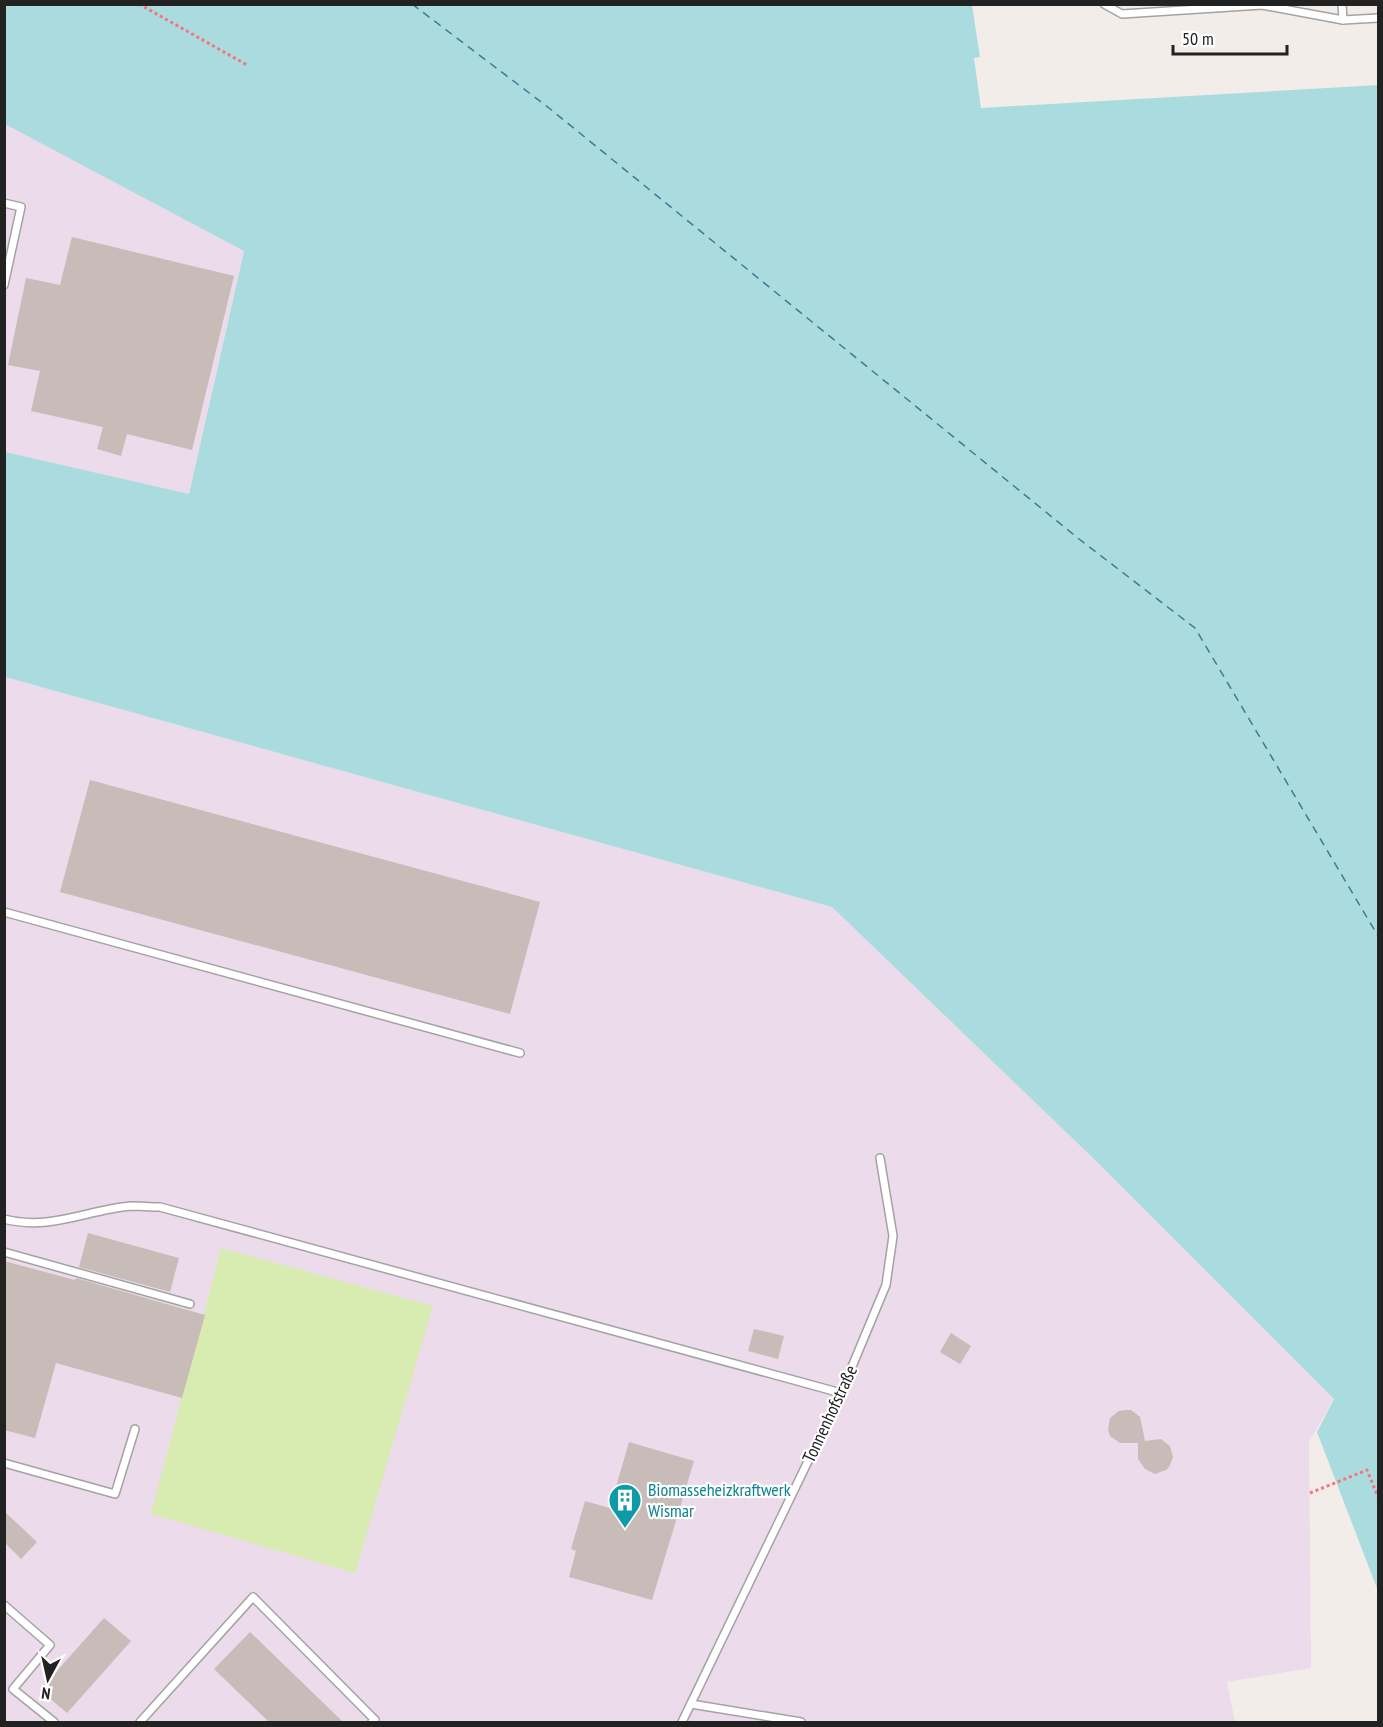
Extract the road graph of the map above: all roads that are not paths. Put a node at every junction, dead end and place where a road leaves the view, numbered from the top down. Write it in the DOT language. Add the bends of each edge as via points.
graph roads {
  1 [pos="1104,4"];
  2 [pos="1342,4"];
  3 [pos="1378,18"];
  4 [pos="1343,20"];
  5 [pos="4,203"];
  6 [pos="4,285"];
  7 [pos="4,912"];
  8 [pos="520,1053"];
  9 [pos="880,1158"];
  10 [pos="4,1219"];
  11 [pos="4,1252"];
  12 [pos="190,1305"];
  13 [pos="841,1393"];
  14 [pos="135,1429"];
  15 [pos="4,1463"];
  16 [pos="4,1605"];
  17 [pos="691,1704"];
  18 [pos="769,1720"];
  19 [pos="54,1722"];
  20 [pos="140,1722"];
  21 [pos="372,1722"];
  22 [pos="682,1722"];
  23 [pos="801,1722"];
  1 -- 4 [label="lane" via="1122,14 1262,5"];
  2 -- 4 [label="lane"];
  3 -- 4 [label="lane"];
  5 -- 6 [label="lane" via="21,207"];
  7 -- 8 [label="lane"];
  9 -- 13 [label="lane, Tonnenhofstraße" via="893,1236 886,1285"];
  10 -- 13 [label="lane" via="46,1224 130,1206 160,1207"];
  11 -- 12 [label="lane"];
  13 -- 17 [label="lane, Tonnenhofstraße"];
  14 -- 15 [label="lane" via="115,1494"];
  16 -- 19 [label="lane" via="50,1645 13,1689"];
  17 -- 18 [label="lane"];
  17 -- 22 [label="lane, Tonnenhofstraße"];
  18 -- 23 [label="lane"];
  20 -- 21 [label="lane" via="253,1597 375,1720"];
}
